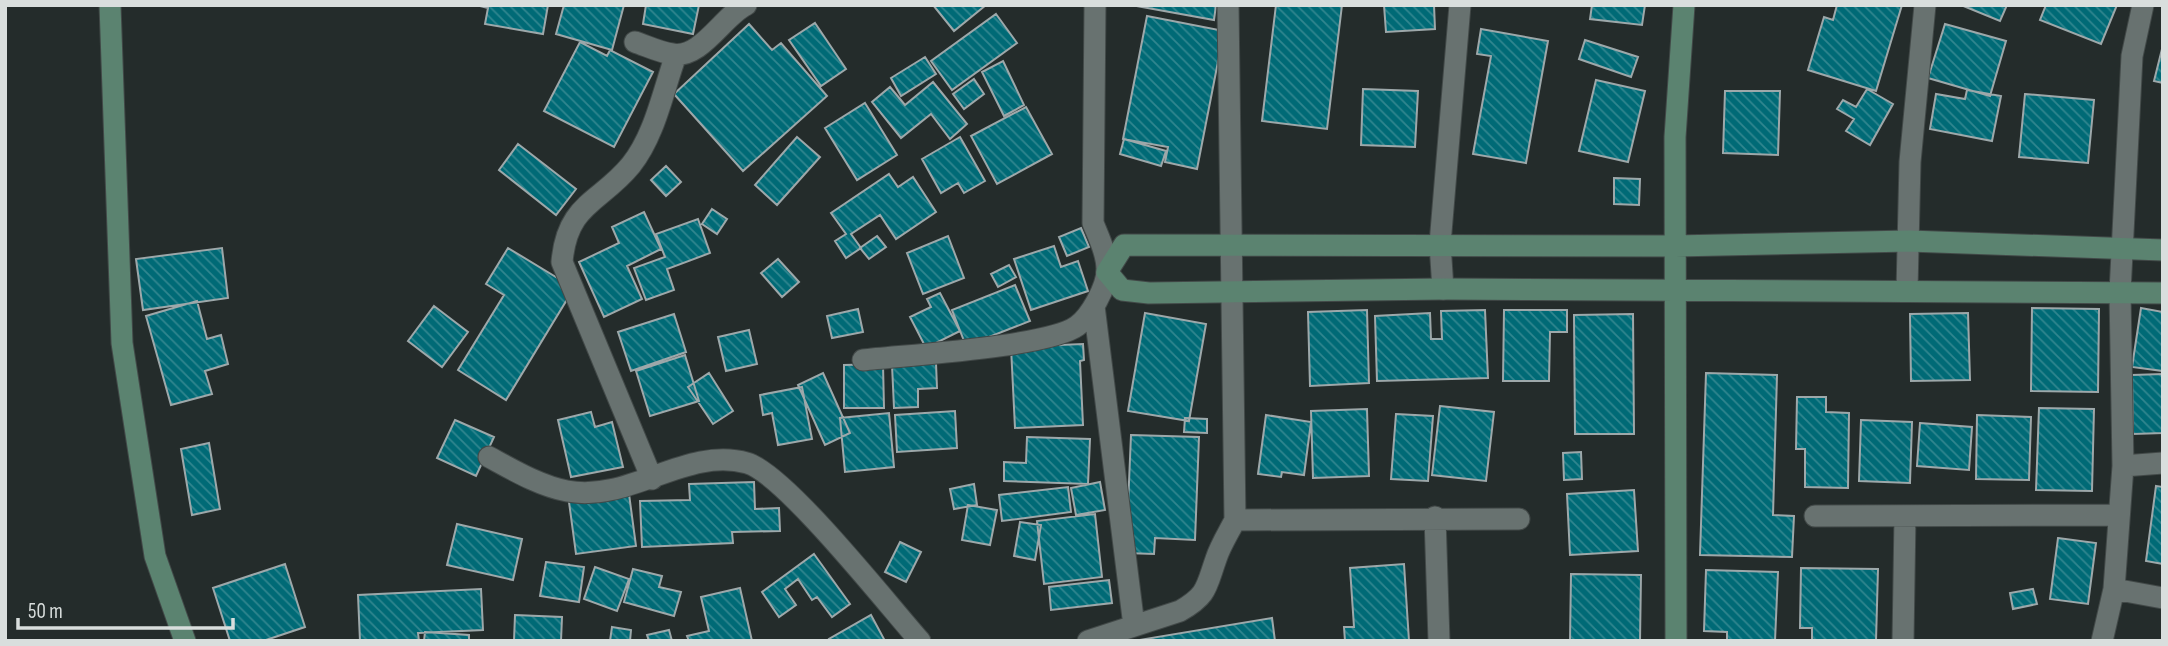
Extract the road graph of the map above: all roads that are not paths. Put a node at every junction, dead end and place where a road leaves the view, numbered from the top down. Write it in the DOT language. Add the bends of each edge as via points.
graph roads {
  1 [pos="110,5"];
  2 [pos="746,5"];
  3 [pos="1095,5"];
  4 [pos="1228,5"];
  5 [pos="1460,5"];
  6 [pos="1684,5"];
  7 [pos="1925,5"];
  8 [pos="2143,5"];
  9 [pos="635,42"];
  10 [pos="676,55"];
  11 [pos="1909,241"];
  12 [pos="1440,244"];
  13 [pos="1675,246"];
  14 [pos="1230,247"];
  15 [pos="2122,249"];
  16 [pos="2163,250"];
  17 [pos="1107,272"];
  18 [pos="1443,289"];
  19 [pos="1908,290"];
  20 [pos="2120,292"];
  21 [pos="1675,293"];
  22 [pos="2163,293"];
  23 [pos="1231,294"];
  24 [pos="1094,306"];
  25 [pos="863,360"];
  26 [pos="489,457"];
  27 [pos="2163,463"];
  28 [pos="2123,466"];
  29 [pos="652,479"];
  30 [pos="2118,514"];
  31 [pos="1815,516"];
  32 [pos="1905,516"];
  33 [pos="1434,517"];
  34 [pos="1519,519"];
  35 [pos="1235,520"];
  36 [pos="2113,589"];
  37 [pos="2163,598"];
  38 [pos="1135,626"];
  39 [pos="186,641"];
  40 [pos="920,641"];
  41 [pos="1088,641"];
  42 [pos="1439,641"];
  43 [pos="1676,641"];
  44 [pos="1903,641"];
  45 [pos="2102,641"];
  1 -- 39 [label="street" via="122,343 155,556"];
  2 -- 10 [label="street" via="696,48"];
  3 -- 17 [label="street" via="1093,223"];
  4 -- 14 [label="street"];
  5 -- 12 [label="street"];
  6 -- 13 [label="street" via="1675,137"];
  7 -- 11 [label="street" via="1910,162"];
  8 -- 15 [label="street" via="2132,56"];
  9 -- 10 [label="street"];
  10 -- 29 [label="street" via="647,140 631,166 578,212 564,244 562,262"];
  11 -- 13 [label="street"];
  11 -- 15 [label="street"];
  11 -- 19 [label="street"];
  12 -- 13 [label="street"];
  12 -- 14 [label="street"];
  12 -- 18 [label="street"];
  13 -- 21 [label="street"];
  14 -- 17 [label="street" via="1124,245"];
  14 -- 23 [label="street"];
  15 -- 16 [label="street"];
  15 -- 20 [label="street"];
  17 -- 23 [label="street" via="1122,290"];
  17 -- 24 [label="street"];
  18 -- 21 [label="street"];
  18 -- 23 [label="street"];
  19 -- 20 [label="street"];
  19 -- 21 [label="street"];
  20 -- 22 [label="street"];
  20 -- 28 [label="street"];
  21 -- 43 [label="street"];
  23 -- 35 [label="street"];
  24 -- 25 [label="street" via="1076,327 1031,341"];
  24 -- 38 [label="street"];
  26 -- 29 [label="street" via="567,491 613,490"];
  27 -- 28 [label="street"];
  28 -- 30 [label="street"];
  29 -- 40 [label="street" via="716,458 750,463 797,499"];
  30 -- 32 [label="street"];
  30 -- 36 [label="street"];
  31 -- 32 [label="street"];
  32 -- 44 [label="street"];
  33 -- 34 [label="street"];
  33 -- 35 [label="street"];
  33 -- 42 [label="street"];
  35 -- 38 [label="street" via="1215,560 1213,577 1193,604"];
  36 -- 37 [label="street"];
  36 -- 45 [label="street"];
  38 -- 41 [label="street"];
}
